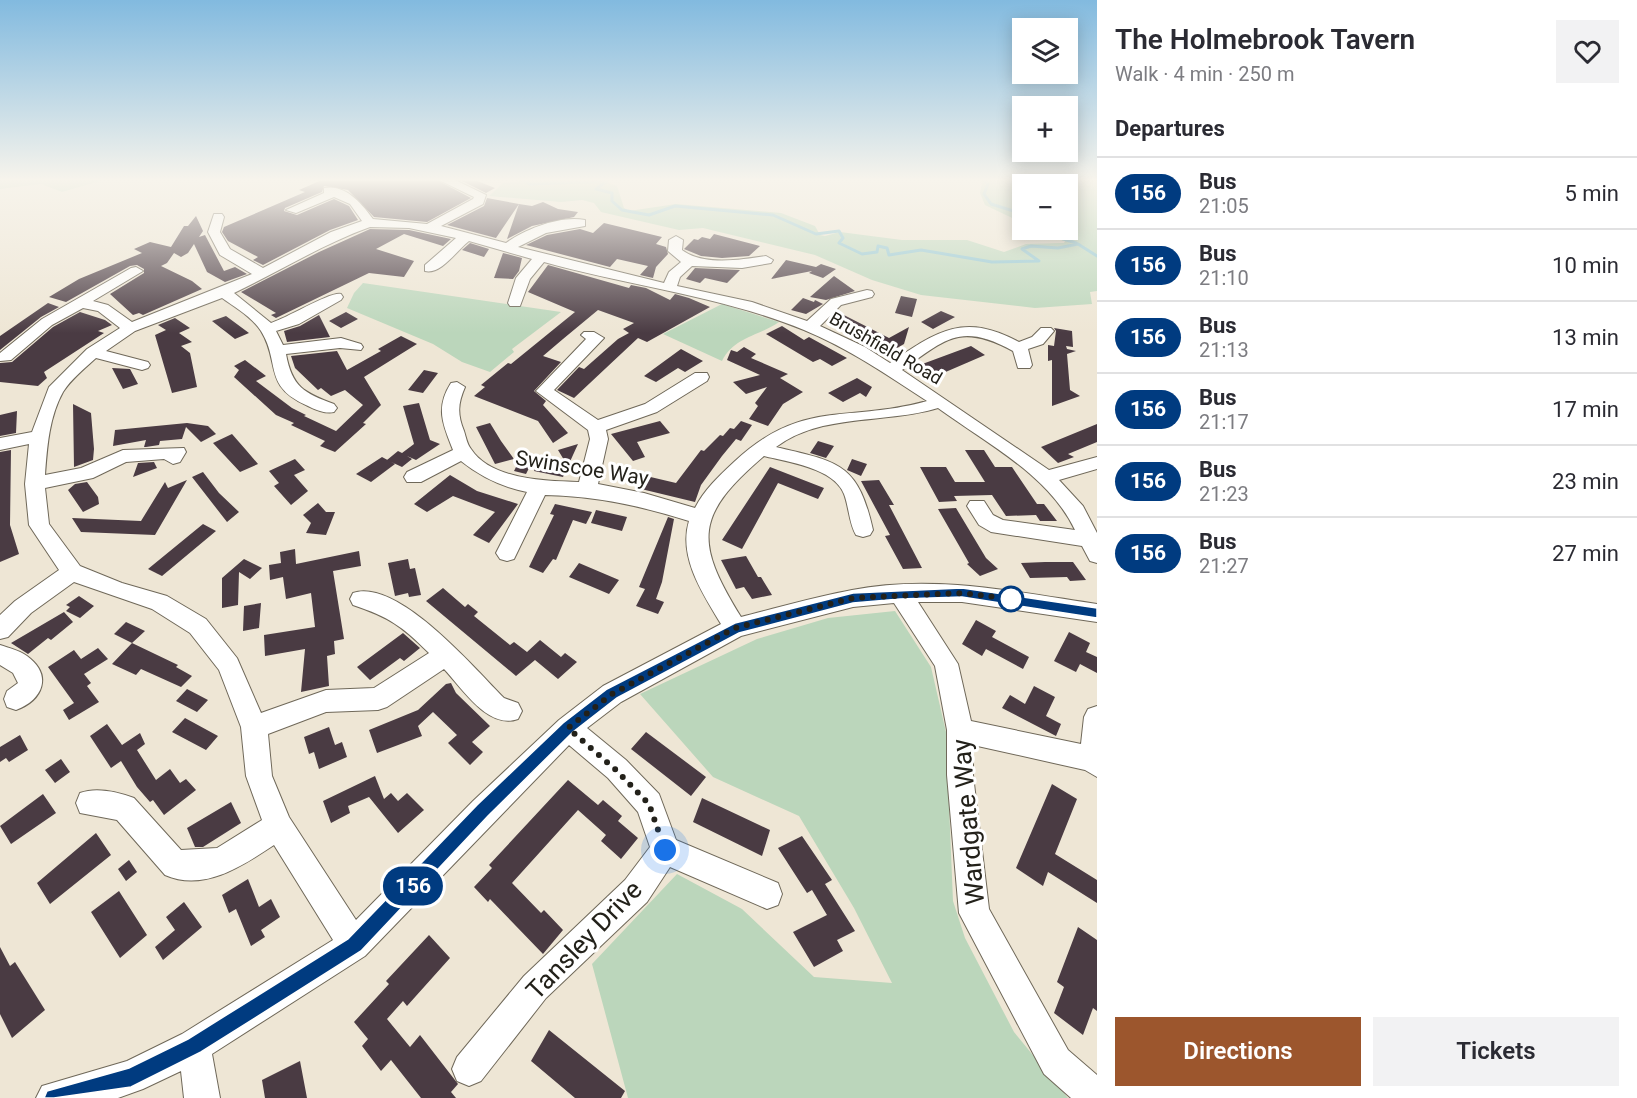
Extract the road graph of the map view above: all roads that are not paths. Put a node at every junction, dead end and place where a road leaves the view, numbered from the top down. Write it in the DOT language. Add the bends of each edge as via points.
graph roads {
  1 [pos="214,230"];
  2 [pos="349,230"];
  3 [pos="437,230"];
  4 [pos="540,230"];
  5 [pos="466,237"];
  6 [pos="676,240"];
  7 [pos="506,249"];
  8 [pos="540,258"];
  9 [pos="766,260"];
  10 [pos="689,262"];
  11 [pos="430,268"];
  12 [pos="136,271"];
  13 [pos="263,274"];
  14 [pos="669,287"];
  15 [pos="224,292"];
  16 [pos="867,294"];
  17 [pos="336,297"];
  18 [pos="81,303"];
  19 [pos="515,303"];
  20 [pos="810,327"];
  21 [pos="130,328"];
  22 [pos="268,329"];
  23 [pos="1046,330"];
  24 [pos="589,335"];
  25 [pos="355,347"];
  26 [pos="1017,347"];
  27 [pos="279,350"];
  28 [pos="93,352"];
  29 [pos="5,357"];
  30 [pos="142,365"];
  31 [pos="1024,365"];
  32 [pos="892,369"];
  33 [pos="701,377"];
  34 [pos="457,387"];
  35 [pos="941,402"];
  36 [pos="328,408"];
  37 [pos="596,427"];
  38 [pos="39,436"];
  39 [pos="0,444"];
  40 [pos="761,448"];
  41 [pos="463,453"];
  42 [pos="174,458"];
  43 [pos="1097,463"];
  44 [pos="414,477"];
  45 [pos="1046,477"];
  46 [pos="35,484"];
  47 [pos="539,488"];
  48 [pos="587,489"];
  49 [pos="977,506"];
  50 [pos="699,516"];
  51 [pos="863,531"];
  52 [pos="1094,547"];
  53 [pos="507,553"];
  54 [pos="72,572"];
  55 [pos="900,594"];
  56 [pos="361,600"];
  57 [pos="1097,613"];
  58 [pos="735,628"];
  59 [pos="0,630"];
  60 [pos="0,655"];
  61 [pos="444,656"];
  62 [pos="16,699"];
  63 [pos="509,711"];
  64 [pos="1097,717"];
  65 [pos="254,728"];
  66 [pos="568,728"];
  67 [pos="960,730"];
  68 [pos="1095,762"];
  69 [pos="90,802"];
  70 [pos="278,826"];
  71 [pos="665,850"];
  72 [pos="767,894"];
  73 [pos="354,945"];
  74 [pos="194,1046"];
  75 [pos="469,1069"];
  76 [pos="54,1098"];
  77 [pos="202,1098"];
  78 [pos="1097,1098"];
  1 -- 13 [label="street" via="225,252"];
  2 -- 13 [label="street, Brushfield Road"];
  3 -- 5 [label="street, Brushfield Road"];
  4 -- 7 [label="street" via="523,236"];
  5 -- 7 [label="street, Brushfield Road"];
  5 -- 11 [label="street"];
  6 -- 10 [label="street" via="675,251"];
  7 -- 8 [label="street, Brushfield Road"];
  8 -- 14 [label="street, Brushfield Road"];
  8 -- 19 [label="street" via="523,278"];
  9 -- 10 [label="street" via="742,264"];
  10 -- 14 [label="street" via="674,274"];
  12 -- 18 [label="street"];
  13 -- 15 [label="street, Brushfield Road"];
  14 -- 20 [label="street, Brushfield Road" via="747,305"];
  15 -- 21 [label="street, Brushfield Road"];
  15 -- 22 [label="street"];
  16 -- 20 [label="street" via="836,302"];
  17 -- 22 [label="street" via="294,321"];
  18 -- 21 [label="street" via="103,308"];
  18 -- 29 [label="street" via="47,322"];
  20 -- 32 [label="street, Brushfield Road"];
  21 -- 28 [label="street, Brushfield Road"];
  22 -- 27 [label="street"];
  23 -- 26 [label="street" via="1035,342"];
  24 -- 37 [label="street" via="596,338 544,391"];
  25 -- 27 [label="street" via="341,343"];
  26 -- 31 [label="street"];
  26 -- 32 [label="street" via="990,334 957,330 941,335"];
  27 -- 36 [label="street" via="282,376 290,388"];
  28 -- 30 [label="street"];
  28 -- 38 [label="street, Brushfield Road" via="56,391"];
  32 -- 35 [label="street, Brushfield Road"];
  33 -- 37 [label="street" via="651,408"];
  34 -- 41 [label="street" via="449,405"];
  35 -- 40 [label="street" via="905,412 843,416 802,425"];
  35 -- 45 [label="street, Brushfield Road"];
  37 -- 48 [label="street" via="599,439"];
  38 -- 39 [label="street"];
  38 -- 46 [label="street, Brushfield Road"];
  40 -- 50 [label="street" via="725,480"];
  40 -- 51 [label="street" via="839,476 850,486"];
  41 -- 44 [label="street"];
  41 -- 47 [label="street, Swinscoe Way" via="482,468 511,482"];
  42 -- 46 [label="street" via="177,452 123,456 86,473"];
  43 -- 45 [label="street"];
  45 -- 52 [label="street, Brushfield Road" via="1076,511"];
  46 -- 54 [label="street, Brushfield Road" via="39,525"];
  47 -- 48 [label="street, Swinscoe Way"];
  47 -- 53 [label="street"];
  48 -- 50 [label="street, Swinscoe Way"];
  49 -- 52 [label="street" via="986,520 998,527"];
  50 -- 58 [label="street" via="695,544 708,583"];
  54 -- 59 [label="street" via="23,607"];
  54 -- 65 [label="street" via="159,602 198,626 229,665"];
  55 -- 57 [label="street" via="962,593"];
  55 -- 58 [label="street" via="853,598"];
  55 -- 67 [label="street, Wardgate Way" via="946,664"];
  56 -- 61 [label="street" via="395,610"];
  58 -- 66 [label="street" via="612,694"];
  60 -- 62 [label="street" via="16,660 29,673 31,687"];
  61 -- 63 [label="street" via="496,707"];
  61 -- 65 [label="street" via="378,699 326,701"];
  64 -- 68 [label="street"];
  65 -- 70 [label="street" via="259,776"];
  66 -- 71 [label="street" via="649,804"];
  66 -- 73 [label="street"];
  67 -- 68 [label="street"];
  67 -- 78 [label="street, Wardgate Way" via="960,775 974,913 1056,1062"];
  69 -- 70 [label="street" via="124,808 175,865 221,862"];
  70 -- 73 [label="street"];
  71 -- 72 [label="street"];
  71 -- 75 [label="street, Tansley Drive" via="636,891 535,987"];
  73 -- 74 [label="street"];
  74 -- 76 [label="street" via="131,1077"];
  74 -- 77 [label="street"];
}
